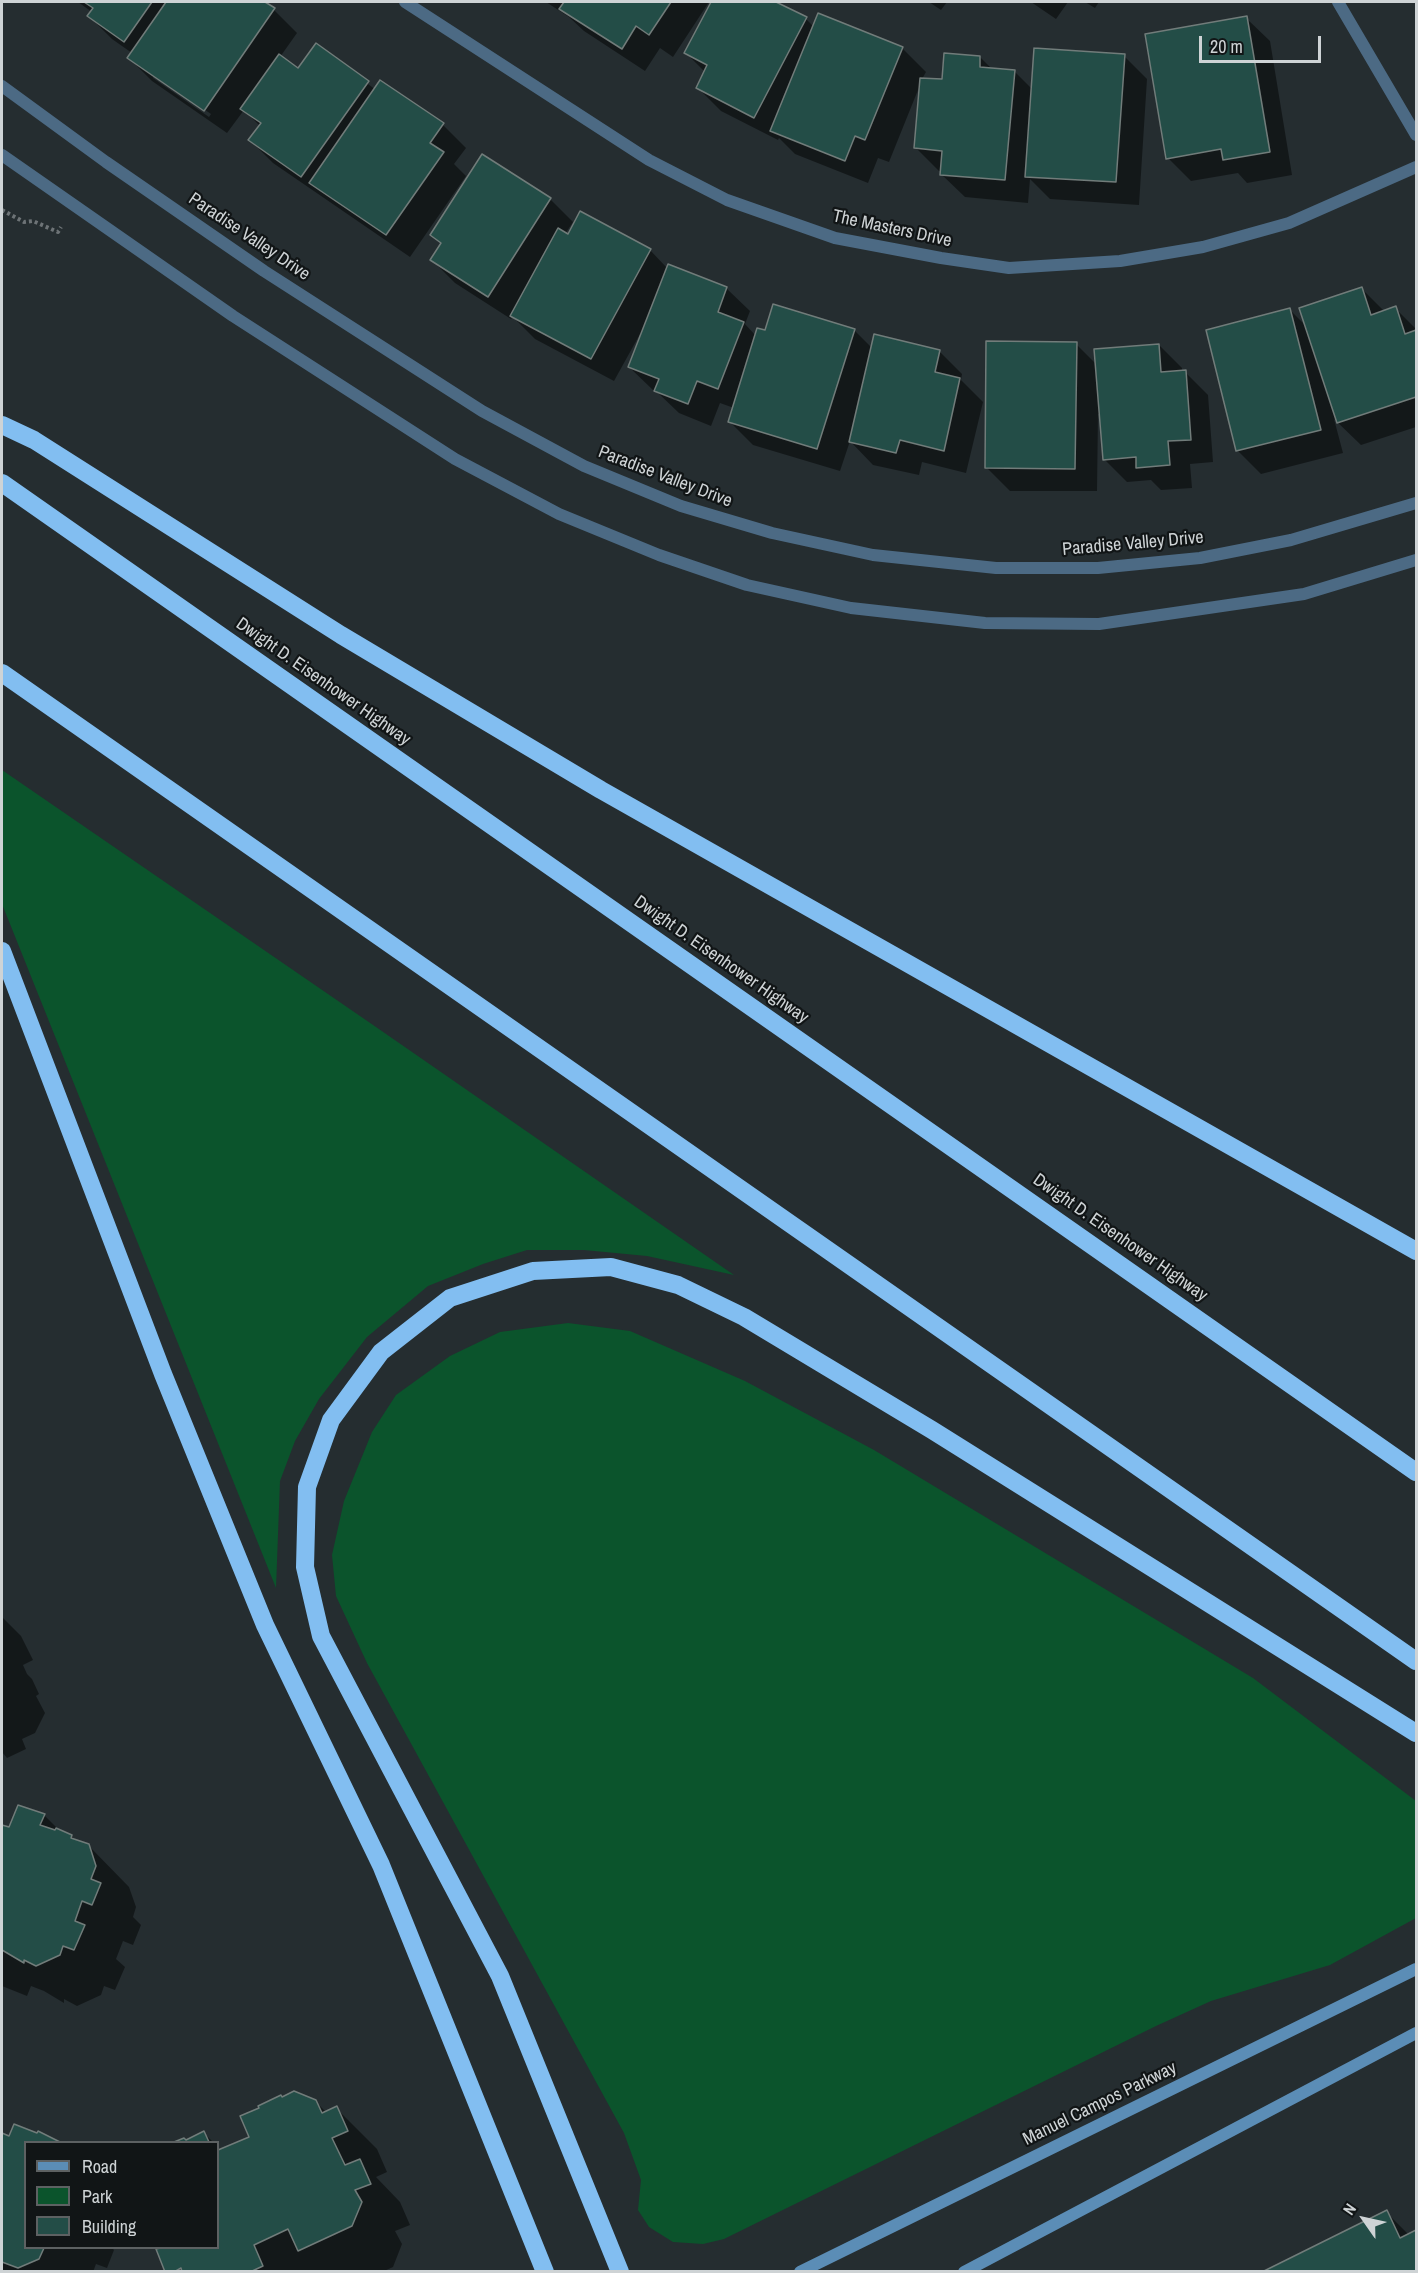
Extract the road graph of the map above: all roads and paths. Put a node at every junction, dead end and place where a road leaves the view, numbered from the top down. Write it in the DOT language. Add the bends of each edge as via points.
graph roads {
  1 [pos="405,2"];
  2 [pos="1338,2"];
  3 [pos="2,86"];
  4 [pos="1416,135"];
  5 [pos="2,155"];
  6 [pos="1416,167"];
  7 [pos="2,210"];
  8 [pos="61,226"];
  9 [pos="2,425"];
  10 [pos="2,483"];
  11 [pos="1416,503"];
  12 [pos="1416,560"];
  13 [pos="2,673"];
  14 [pos="2,951"];
  15 [pos="1416,1251"];
  16 [pos="1416,1472"];
  17 [pos="1416,1661"];
  18 [pos="1416,1733"];
  19 [pos="1416,1969"];
  20 [pos="1416,2033"];
  21 [pos="545,2271"];
  22 [pos="620,2271"];
  23 [pos="800,2271"];
  24 [pos="964,2271"];
  1 -- 6 [label="street, The Masters Drive" via="649,160 727,200 835,238 941,258 1009,268 1120,261 1203,247 1289,224"];
  2 -- 4 [label="street"];
  3 -- 11 [label="street, Paradise Valley Drive" via="264,271 482,411 584,466 681,506 772,533 873,555 996,568 1098,568 1200,558 1291,540"];
  5 -- 12 [label="street" via="233,316 454,459 559,514 659,555 747,585 851,608 985,624 1099,624 1304,594"];
  7 -- 8 [label="path" via="24,222 33,221 58,232"];
  9 -- 15 [label="highway" via="34,440 341,635 601,790"];
  10 -- 16 [label="highway, Dwight D. Eisenhower Highway"];
  13 -- 17 [label="highway"];
  14 -- 21 [label="highway" via="163,1374 252,1593 381,1865"];
  18 -- 22 [label="highway" via="932,1430 744,1317 678,1285 611,1267 533,1271 450,1298 381,1352 331,1420 307,1487 304,1567 321,1636 500,1976"];
  19 -- 23 [label="main road, Manuel Campos Parkway"];
  20 -- 24 [label="main road"];
}
